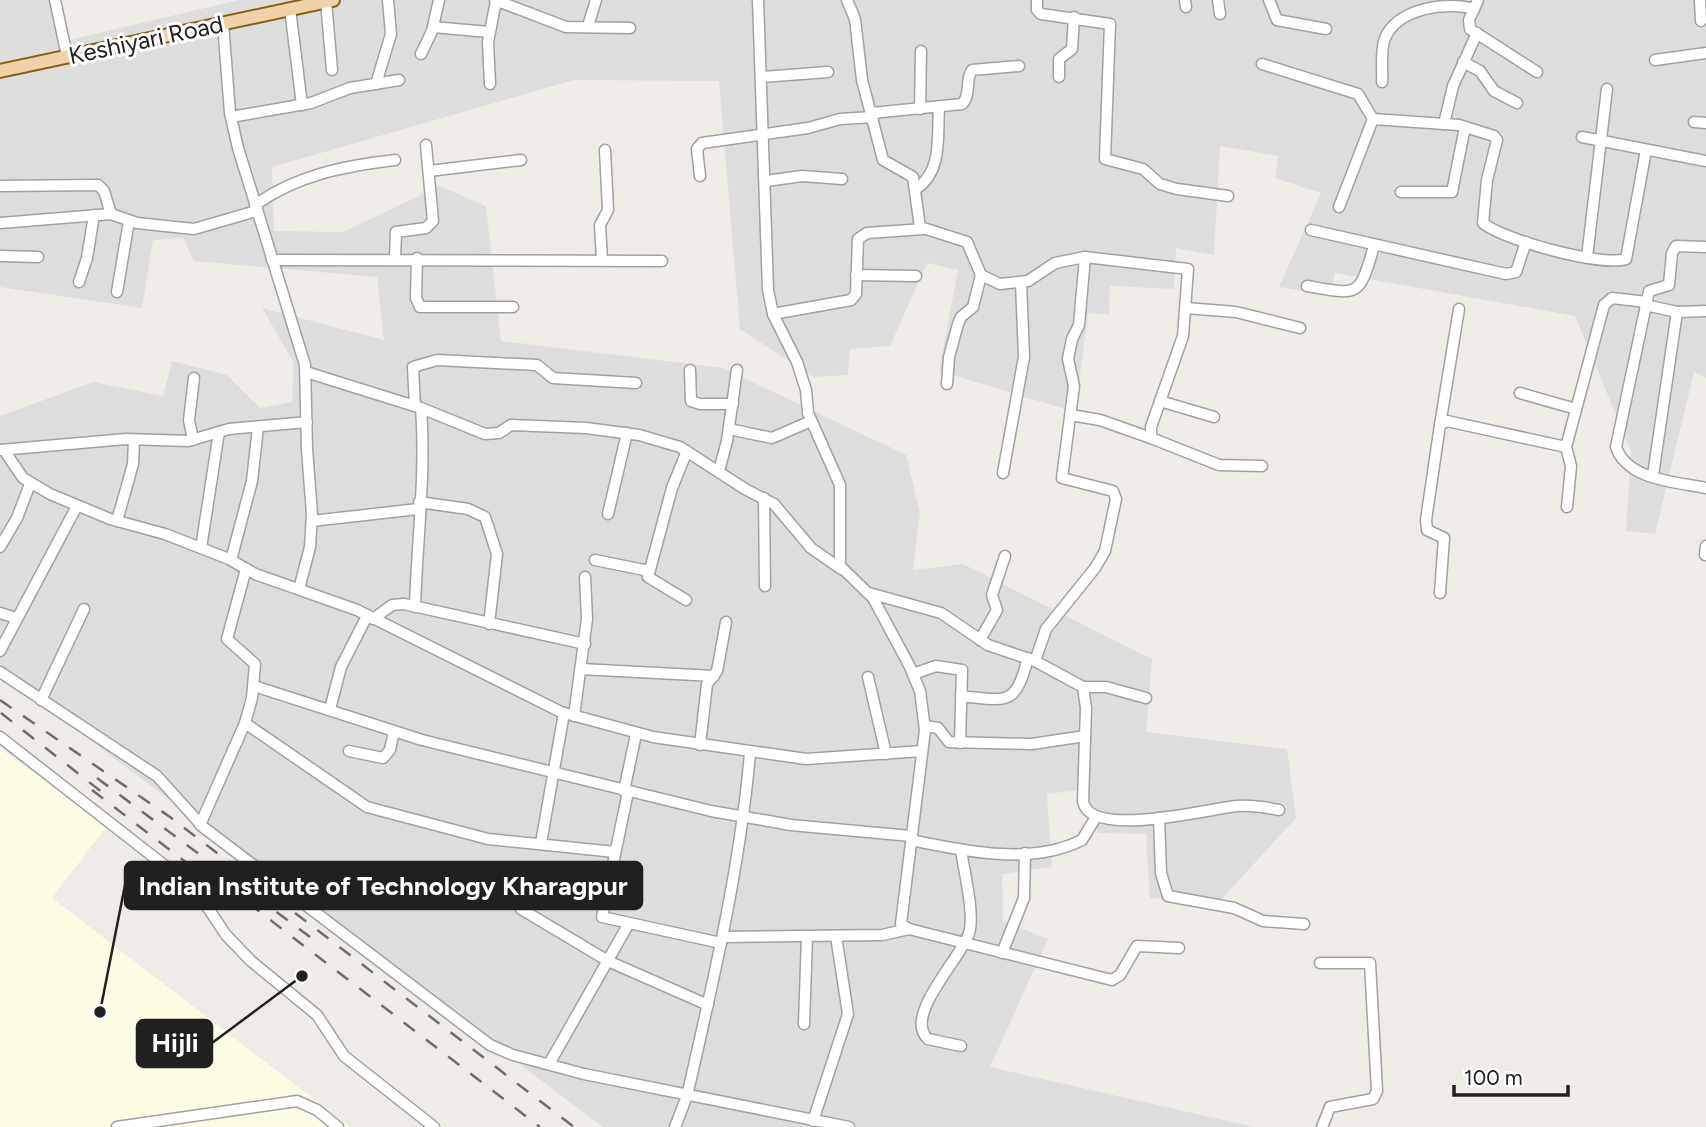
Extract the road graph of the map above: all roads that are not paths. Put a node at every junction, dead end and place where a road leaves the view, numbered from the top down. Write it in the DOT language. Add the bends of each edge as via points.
graph roads {
  1 [pos="55,0"];
  2 [pos="388,0"];
  3 [pos="439,0"];
  4 [pos="596,0"];
  5 [pos="758,0"];
  6 [pos="847,0"];
  7 [pos="1037,0"];
  8 [pos="1218,0"];
  9 [pos="1269,0"];
  10 [pos="1700,0"];
  11 [pos="330,1"];
  12 [pos="495,1"];
  13 [pos="1418,5"];
  14 [pos="1476,5"];
  15 [pos="290,9"];
  16 [pos="1220,14"];
  17 [pos="1074,17"];
  18 [pos="1701,21"];
  19 [pos="223,23"];
  20 [pos="588,26"];
  21 [pos="433,27"];
  22 [pos="630,27"];
  23 [pos="1326,29"];
  24 [pos="489,32"];
  25 [pos="1477,33"];
  26 [pos="921,51"];
  27 [pos="1706,52"];
  28 [pos="421,54"];
  29 [pos="67,56"];
  30 [pos="1655,60"];
  31 [pos="1463,62"];
  32 [pos="1262,64"];
  33 [pos="1019,66"];
  34 [pos="332,70"];
  35 [pos="0,71"];
  36 [pos="828,72"];
  37 [pos="1536,72"];
  38 [pos="761,77"];
  39 [pos="1059,77"];
  40 [pos="398,80"];
  41 [pos="1382,82"];
  42 [pos="376,84"];
  43 [pos="490,84"];
  44 [pos="1607,89"];
  45 [pos="1517,103"];
  46 [pos="302,105"];
  47 [pos="939,107"];
  48 [pos="920,109"];
  49 [pos="872,115"];
  50 [pos="231,117"];
  51 [pos="1373,119"];
  52 [pos="1694,122"];
  53 [pos="1706,123"];
  54 [pos="1444,124"];
  55 [pos="1465,127"];
  56 [pos="765,132"];
  57 [pos="1581,138"];
  58 [pos="1599,141"];
  59 [pos="426,145"];
  60 [pos="606,150"];
  61 [pos="1646,150"];
  62 [pos="395,160"];
  63 [pos="521,160"];
  64 [pos="1706,161"];
  65 [pos="429,171"];
  66 [pos="700,176"];
  67 [pos="842,179"];
  68 [pos="766,181"];
  69 [pos="0,186"];
  70 [pos="916,190"];
  71 [pos="1401,192"];
  72 [pos="1228,196"];
  73 [pos="1339,207"];
  74 [pos="255,208"];
  75 [pos="111,214"];
  76 [pos="94,215"];
  77 [pos="129,221"];
  78 [pos="0,223"];
  79 [pos="924,229"];
  80 [pos="1311,230"];
  81 [pos="1526,242"];
  82 [pos="1374,246"];
  83 [pos="1706,247"];
  84 [pos="0,256"];
  85 [pos="38,257"];
  86 [pos="1085,257"];
  87 [pos="1587,257"];
  88 [pos="396,258"];
  89 [pos="417,258"];
  90 [pos="272,260"];
  91 [pos="601,260"];
  92 [pos="662,261"];
  93 [pos="856,275"];
  94 [pos="981,275"];
  95 [pos="916,276"];
  96 [pos="79,282"];
  97 [pos="1021,282"];
  98 [pos="1307,286"];
  99 [pos="117,292"];
  100 [pos="1645,304"];
  101 [pos="513,307"];
  102 [pos="1186,308"];
  103 [pos="1459,309"];
  104 [pos="1706,311"];
  105 [pos="1677,312"];
  106 [pos="774,314"];
  107 [pos="1300,328"];
  108 [pos="690,370"];
  109 [pos="737,370"];
  110 [pos="306,372"];
  111 [pos="194,378"];
  112 [pos="636,383"];
  113 [pos="947,384"];
  114 [pos="1520,393"];
  115 [pos="1160,401"];
  116 [pos="733,404"];
  117 [pos="418,407"];
  118 [pos="1576,409"];
  119 [pos="1071,415"];
  120 [pos="1214,418"];
  121 [pos="811,421"];
  122 [pos="307,422"];
  123 [pos="1440,425"];
  124 [pos="258,426"];
  125 [pos="729,429"];
  126 [pos="219,432"];
  127 [pos="627,433"];
  128 [pos="1152,438"];
  129 [pos="134,440"];
  130 [pos="193,440"];
  131 [pos="1566,447"];
  132 [pos="2,450"];
  133 [pos="687,451"];
  134 [pos="1262,466"];
  135 [pos="719,471"];
  136 [pos="1003,473"];
  137 [pos="1653,475"];
  138 [pos="30,484"];
  139 [pos="1706,488"];
  140 [pos="764,498"];
  141 [pos="77,506"];
  142 [pos="419,506"];
  143 [pos="1567,507"];
  144 [pos="608,514"];
  145 [pos="117,520"];
  146 [pos="312,521"];
  147 [pos="0,547"];
  148 [pos="201,548"];
  149 [pos="1005,556"];
  150 [pos="231,560"];
  151 [pos="595,560"];
  152 [pos="246,569"];
  153 [pos="841,569"];
  154 [pos="649,571"];
  155 [pos="586,577"];
  156 [pos="765,586"];
  157 [pos="299,589"];
  158 [pos="869,593"];
  159 [pos="1440,593"];
  160 [pos="686,600"];
  161 [pos="415,607"];
  162 [pos="84,609"];
  163 [pos="0,612"];
  164 [pos="16,618"];
  165 [pos="370,618"];
  166 [pos="726,622"];
  167 [pos="489,624"];
  168 [pos="980,640"];
  169 [pos="584,644"];
  170 [pos="0,651"];
  171 [pos="1032,660"];
  172 [pos="581,669"];
  173 [pos="0,673"];
  174 [pos="913,674"];
  175 [pos="714,676"];
  176 [pos="868,677"];
  177 [pos="254,686"];
  178 [pos="1083,687"];
  179 [pos="961,696"];
  180 [pos="1146,698"];
  181 [pos="41,700"];
  182 [pos="330,709"];
  183 [pos="569,715"];
  184 [pos="245,723"];
  185 [pos="925,726"];
  186 [pos="394,730"];
  187 [pos="636,734"];
  188 [pos="1085,736"];
  189 [pos="0,737"];
  190 [pos="960,743"];
  191 [pos="700,745"];
  192 [pos="349,751"];
  193 [pos="922,751"];
  194 [pos="750,753"];
  195 [pos="886,754"];
  196 [pos="553,774"];
  197 [pos="626,792"];
  198 [pos="1279,810"];
  199 [pos="1096,817"];
  200 [pos="744,818"];
  201 [pos="1159,818"];
  202 [pos="200,825"];
  203 [pos="911,838"];
  204 [pos="541,843"];
  205 [pos="961,850"];
  206 [pos="615,852"];
  207 [pos="1025,853"];
  208 [pos="521,909"];
  209 [pos="1304,924"];
  210 [pos="628,925"];
  211 [pos="909,929"];
  212 [pos="836,936"];
  213 [pos="807,937"];
  214 [pos="722,940"];
  215 [pos="964,943"];
  216 [pos="1179,948"];
  217 [pos="1002,953"];
  218 [pos="608,961"];
  219 [pos="1320,963"];
  220 [pos="708,1005"];
  221 [pos="804,1024"];
  222 [pos="961,1046"];
  223 [pos="549,1064"];
  224 [pos="687,1096"];
  225 [pos="813,1121"];
  226 [pos="828,1125"];
  227 [pos="117,1127"];
  228 [pos="338,1127"];
  229 [pos="434,1127"];
  230 [pos="675,1127"];
  231 [pos="849,1127"];
  232 [pos="1322,1127"];
  1 -- 29 [label="street"];
  2 -- 42 [label="street" via="391,34"];
  3 -- 21 [label="street"];
  4 -- 20 [label="street"];
  5 -- 38 [label="street"];
  6 -- 49 [label="street" via="855,19 862,80"];
  7 -- 17 [label="street" via="1039,12"];
  8 -- 16 [label="street"];
  9 -- 23 [label="street" via="1278,20"];
  10 -- 18 [label="street"];
  11 -- 15 [label="main road, Keshiyari Road"];
  11 -- 34 [label="street"];
  12 -- 20 [label="street" via="561,26"];
  12 -- 24 [label="street"];
  13 -- 14 [label="street"];
  13 -- 41 [label="street" via="1384,38"];
  14 -- 25 [label="street" via="1468,25"];
  15 -- 19 [label="main road, Keshiyari Road"];
  15 -- 46 [label="street"];
  17 -- 39 [label="street" via="1072,49 1059,59"];
  17 -- 72 [label="street" via="1110,24 1104,159 1143,169 1160,184"];
  19 -- 29 [label="main road, Keshiyari Road"];
  19 -- 50 [label="street"];
  20 -- 22 [label="street"];
  21 -- 24 [label="street"];
  21 -- 28 [label="street"];
  24 -- 43 [label="street"];
  25 -- 31 [label="street"];
  25 -- 37 [label="street"];
  26 -- 48 [label="street"];
  27 -- 30 [label="street"];
  29 -- 35 [label="main road, Keshiyari Road"];
  31 -- 45 [label="street" via="1480,71 1494,91"];
  31 -- 54 [label="street"];
  32 -- 51 [label="street" via="1358,94"];
  33 -- 47 [label="street" via="972,70 965,102"];
  36 -- 38 [label="street"];
  38 -- 56 [label="street"];
  40 -- 42 [label="street"];
  42 -- 46 [label="street"];
  44 -- 58 [label="street"];
  46 -- 50 [label="street"];
  47 -- 48 [label="street"];
  47 -- 70 [label="street" via="935,167 929,180"];
  48 -- 49 [label="street"];
  49 -- 56 [label="street"];
  49 -- 70 [label="street" via="883,160 910,174"];
  50 -- 74 [label="street"];
  51 -- 54 [label="street"];
  51 -- 73 [label="street"];
  52 -- 53 [label="street"];
  54 -- 55 [label="street"];
  55 -- 71 [label="street" via="1452,192"];
  55 -- 81 [label="street" via="1497,139 1483,223"];
  56 -- 66 [label="street" via="702,143 697,149"];
  56 -- 68 [label="street"];
  57 -- 58 [label="street"];
  58 -- 61 [label="street"];
  58 -- 87 [label="street"];
  59 -- 65 [label="street"];
  60 -- 91 [label="street" via="608,210 600,225"];
  61 -- 64 [label="street"];
  61 -- 87 [label="street" via="1626,259"];
  62 -- 74 [label="street" via="325,170 270,194"];
  63 -- 65 [label="street"];
  65 -- 88 [label="street" via="433,221 426,228 396,232"];
  67 -- 68 [label="street" via="802,176"];
  68 -- 106 [label="street" via="768,290"];
  69 -- 75 [label="street" via="99,185"];
  70 -- 79 [label="street" via="918,222"];
  74 -- 77 [label="street" via="194,229"];
  74 -- 90 [label="street"];
  75 -- 76 [label="street"];
  75 -- 77 [label="street"];
  76 -- 78 [label="street"];
  76 -- 96 [label="street"];
  77 -- 99 [label="street"];
  79 -- 93 [label="street" via="862,235 857,243"];
  79 -- 94 [label="street" via="967,242"];
  80 -- 82 [label="street"];
  81 -- 82 [label="street" via="1512,274"];
  81 -- 87 [label="street"];
  82 -- 98 [label="street" via="1355,290"];
  83 -- 100 [label="street" via="1673,248 1669,285 1651,289"];
  84 -- 85 [label="street"];
  86 -- 97 [label="street" via="1055,263 1035,279"];
  86 -- 102 [label="street" via="1184,267 1189,274"];
  86 -- 119 [label="street" via="1079,324 1068,359 1074,386"];
  88 -- 89 [label="street"];
  88 -- 90 [label="street"];
  89 -- 91 [label="street"];
  89 -- 101 [label="street" via="420,307"];
  90 -- 110 [label="street"];
  91 -- 92 [label="street"];
  93 -- 95 [label="street"];
  93 -- 106 [label="street" via="856,294 851,300"];
  94 -- 97 [label="street" via="1000,284"];
  94 -- 113 [label="street" via="973,307 958,324"];
  97 -- 136 [label="street" via="1024,357"];
  100 -- 105 [label="street"];
  100 -- 118 [label="street" via="1607,300"];
  100 -- 137 [label="street" via="1616,447 1626,466"];
  102 -- 107 [label="street" via="1236,312"];
  102 -- 115 [label="street" via="1180,347"];
  103 -- 123 [label="street"];
  104 -- 105 [label="street"];
  105 -- 137 [label="street"];
  106 -- 121 [label="street" via="797,362"];
  108 -- 116 [label="street" via="691,401"];
  109 -- 116 [label="street"];
  110 -- 117 [label="street"];
  110 -- 122 [label="street"];
  111 -- 130 [label="street"];
  112 -- 117 [label="street" via="553,378 537,365 437,360 414,367"];
  114 -- 118 [label="street"];
  115 -- 120 [label="street"];
  115 -- 128 [label="street" via="1151,426"];
  116 -- 125 [label="street"];
  117 -- 127 [label="street" via="485,434 499,433 511,425"];
  117 -- 142 [label="street" via="425,460"];
  118 -- 131 [label="street"];
  119 -- 128 [label="street"];
  119 -- 171 [label="street" via="1062,478 1116,494 1105,551 1046,629"];
  121 -- 125 [label="street" via="772,438"];
  121 -- 153 [label="street" via="840,485"];
  122 -- 124 [label="street"];
  122 -- 146 [label="street"];
  123 -- 131 [label="street" via="1447,421"];
  123 -- 159 [label="street" via="1426,520 1427,530 1444,538"];
  124 -- 126 [label="street"];
  124 -- 150 [label="street" via="252,481"];
  125 -- 135 [label="street"];
  126 -- 130 [label="street"];
  126 -- 148 [label="street"];
  127 -- 133 [label="street"];
  127 -- 144 [label="street"];
  128 -- 134 [label="street" via="1219,465"];
  129 -- 130 [label="street"];
  129 -- 132 [label="street"];
  129 -- 145 [label="street" via="134,464"];
  131 -- 143 [label="street" via="1571,466"];
  132 -- 138 [label="street"];
  133 -- 135 [label="street"];
  133 -- 154 [label="street"];
  135 -- 140 [label="street"];
  137 -- 139 [label="street"];
  138 -- 141 [label="street"];
  138 -- 147 [label="street"];
  140 -- 153 [label="street" via="782,511 820,556"];
  140 -- 156 [label="street"];
  141 -- 145 [label="street"];
  141 -- 164 [label="street"];
  142 -- 146 [label="street"];
  142 -- 161 [label="street"];
  142 -- 167 [label="street" via="468,509 485,517 497,554"];
  145 -- 148 [label="street"];
  146 -- 157 [label="street"];
  148 -- 150 [label="street"];
  149 -- 168 [label="street" via="992,595 997,610"];
  150 -- 152 [label="street"];
  151 -- 154 [label="street"];
  152 -- 157 [label="street"];
  152 -- 177 [label="street" via="227,639 255,664"];
  153 -- 158 [label="street"];
  154 -- 160 [label="street" via="649,580"];
  155 -- 169 [label="street"];
  157 -- 165 [label="street"];
  158 -- 168 [label="street" via="930,608"];
  158 -- 174 [label="street"];
  161 -- 165 [label="street" via="393,605"];
  161 -- 167 [label="street"];
  162 -- 181 [label="street"];
  163 -- 164 [label="street"];
  164 -- 170 [label="street"];
  165 -- 182 [label="street" via="341,667"];
  165 -- 183 [label="street"];
  166 -- 175 [label="street"];
  167 -- 169 [label="street"];
  168 -- 171 [label="street"];
  169 -- 172 [label="street"];
  171 -- 178 [label="street"];
  171 -- 179 [label="street" via="1014,695"];
  172 -- 175 [label="street"];
  172 -- 183 [label="street"];
  173 -- 181 [label="street"];
  174 -- 179 [label="street" via="936,666 960,668"];
  174 -- 185 [label="street"];
  175 -- 191 [label="street" via="707,684"];
  176 -- 195 [label="street"];
  177 -- 182 [label="street"];
  177 -- 184 [label="street"];
  178 -- 180 [label="street" via="1106,687"];
  178 -- 188 [label="street"];
  179 -- 190 [label="street"];
  181 -- 202 [label="street" via="166,782"];
  182 -- 186 [label="street"];
  183 -- 187 [label="street"];
  183 -- 196 [label="street"];
  184 -- 202 [label="street"];
  184 -- 204 [label="street" via="367,807 488,839"];
  185 -- 190 [label="street" via="938,728 946,741"];
  185 -- 193 [label="street"];
  186 -- 192 [label="street" via="390,750 383,758"];
  186 -- 196 [label="street"];
  187 -- 191 [label="street"];
  187 -- 197 [label="street"];
  188 -- 190 [label="street" via="1032,744"];
  188 -- 199 [label="street" via="1083,802"];
  189 -- 229 [label="street" via="196,890 226,935 317,1015 344,1056"];
  191 -- 194 [label="street"];
  193 -- 195 [label="street"];
  193 -- 203 [label="street"];
  194 -- 195 [label="street" via="817,759"];
  194 -- 200 [label="street"];
  196 -- 197 [label="street"];
  196 -- 204 [label="street"];
  197 -- 200 [label="street"];
  197 -- 206 [label="street"];
  198 -- 201 [label="street" via="1236,806"];
  199 -- 201 [label="street"];
  199 -- 207 [label="street" via="1082,840 1056,850"];
  200 -- 203 [label="street"];
  200 -- 214 [label="street"];
  201 -- 209 [label="street" via="1161,873 1168,896 1234,908 1263,922"];
  202 -- 223 [label="street" via="479,1038 513,1055"];
  203 -- 205 [label="street"];
  203 -- 211 [label="street" via="900,920"];
  204 -- 206 [label="street"];
  205 -- 207 [label="street"];
  205 -- 215 [label="street" via="970,926"];
  206 -- 210 [label="street" via="603,917"];
  207 -- 217 [label="street" via="1024,898"];
  208 -- 218 [label="street"];
  210 -- 214 [label="street"];
  210 -- 218 [label="street"];
  211 -- 212 [label="street" via="889,935"];
  211 -- 215 [label="street"];
  212 -- 213 [label="street"];
  212 -- 225 [label="street" via="848,1014"];
  213 -- 214 [label="street"];
  213 -- 221 [label="street"];
  214 -- 220 [label="street"];
  215 -- 217 [label="street"];
  215 -- 222 [label="street" via="927,1001 923,1031 928,1039"];
  216 -- 217 [label="street" via="1137,946 1112,980"];
  218 -- 220 [label="street"];
  218 -- 223 [label="street"];
  219 -- 232 [label="street" via="1370,963 1377,1091 1373,1099 1330,1107"];
  220 -- 224 [label="street"];
  223 -- 224 [label="street"];
  224 -- 225 [label="street"];
  224 -- 230 [label="street"];
  225 -- 226 [label="street"];
  226 -- 231 [label="street"];
  227 -- 228 [label="street" via="297,1101"];
}
